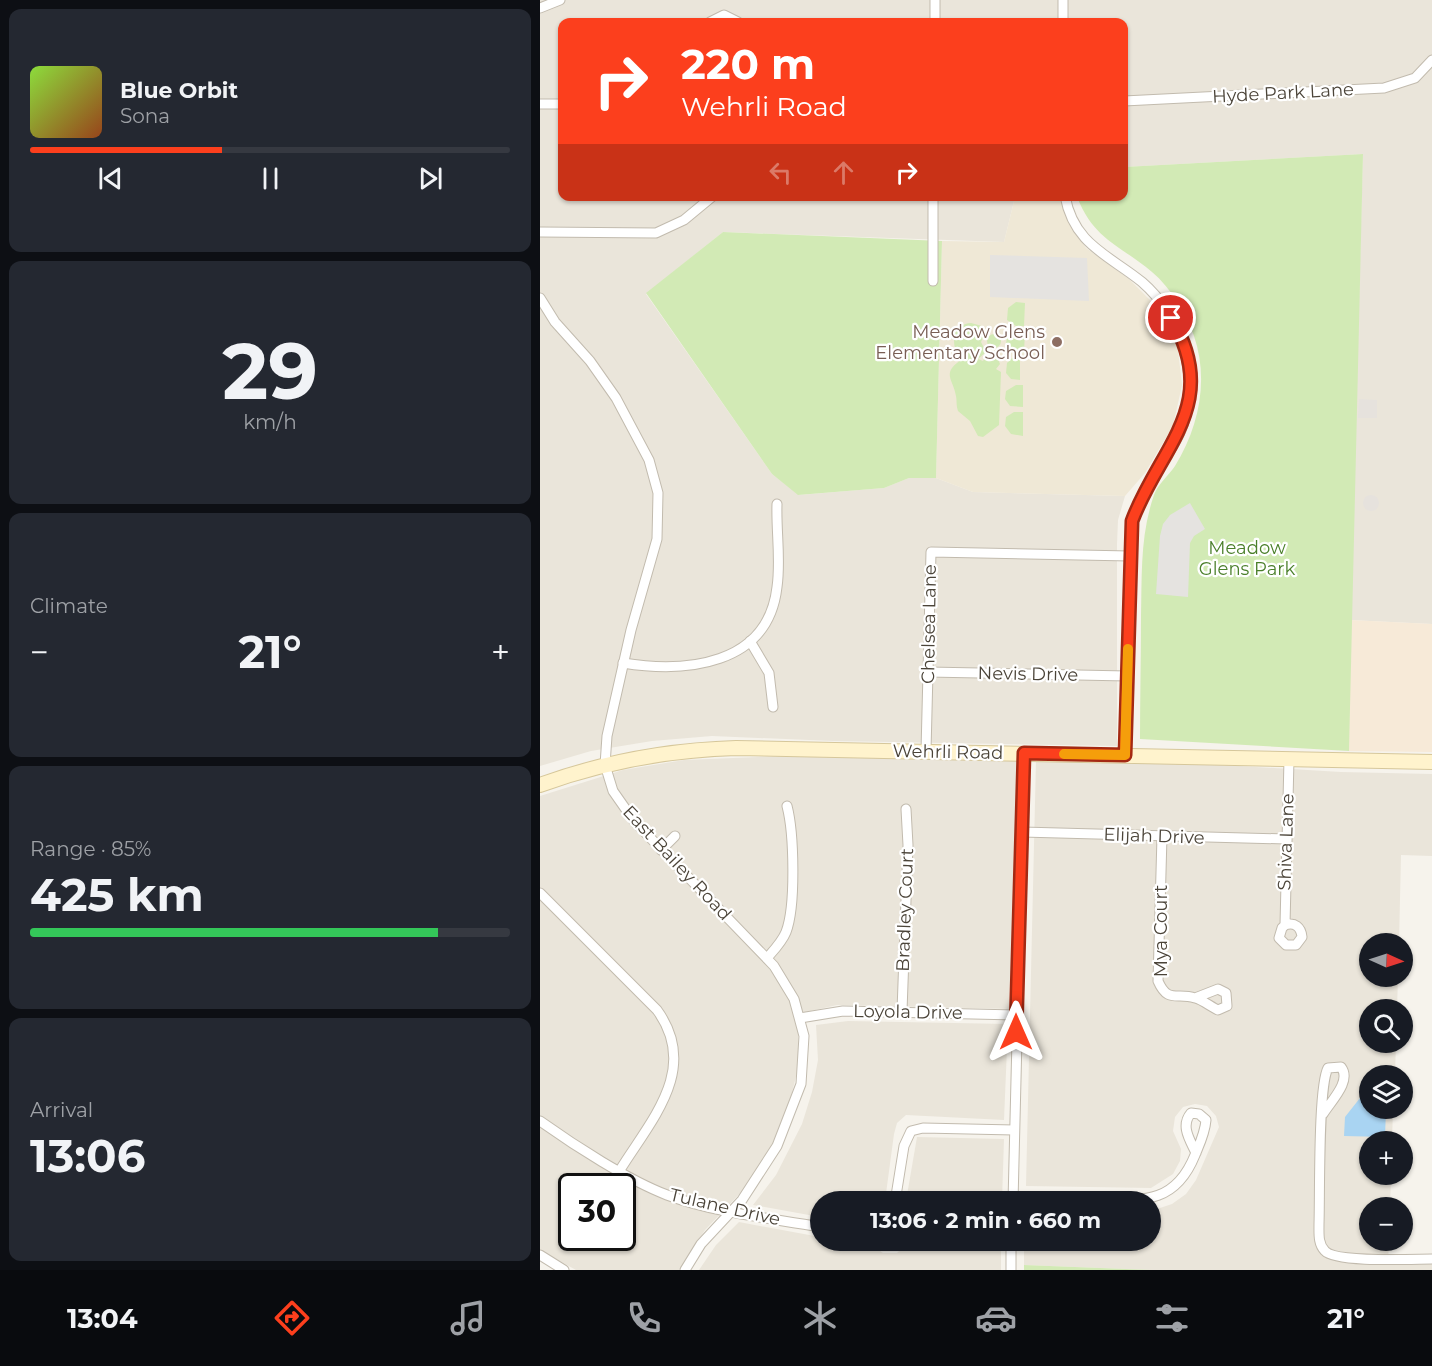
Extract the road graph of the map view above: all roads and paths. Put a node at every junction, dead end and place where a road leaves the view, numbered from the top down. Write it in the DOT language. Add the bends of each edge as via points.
graph roads {
  1 [pos="560,0"];
  2 [pos="935,0"];
  3 [pos="1063,0"];
  4 [pos="540,8"];
  5 [pos="935,18"];
  6 [pos="1063,18"];
  7 [pos="1432,60"];
  8 [pos="1128,101"];
  9 [pos="540,104"];
  10 [pos="558,104"];
  11 [pos="707,201"];
  12 [pos="933,201"];
  13 [pos="1066,201"];
  14 [pos="540,232"];
  15 [pos="933,281"];
  16 [pos="540,298"];
  17 [pos="544,311"];
  18 [pos="777,504"];
  19 [pos="1130,556"];
  20 [pos="750,641"];
  21 [pos="623,663"];
  22 [pos="928,672"];
  23 [pos="1127,676"];
  24 [pos="773,707"];
  25 [pos="927,751"];
  26 [pos="1024,753"];
  27 [pos="1125,755"];
  28 [pos="1288,759"];
  29 [pos="1432,762"];
  30 [pos="605,765"];
  31 [pos="540,785"];
  32 [pos="787,806"];
  33 [pos="906,809"];
  34 [pos="1022,832"];
  35 [pos="675,836"];
  36 [pos="1162,836"];
  37 [pos="1286,840"];
  38 [pos="662,850"];
  39 [pos="540,893"];
  40 [pos="1285,925"];
  41 [pos="767,958"];
  42 [pos="1195,998"];
  43 [pos="902,1011"];
  44 [pos="1016,1015"];
  45 [pos="801,1018"];
  46 [pos="1323,1114"];
  47 [pos="540,1121"];
  48 [pos="1014,1130"];
  49 [pos="1196,1153"];
  50 [pos="620,1170"];
  51 [pos="897,1191"];
  52 [pos="1013,1191"];
  53 [pos="1161,1194"];
  54 [pos="732,1211"];
  55 [pos="810,1225"];
  56 [pos="1011,1251"];
  57 [pos="540,1255"];
  58 [pos="1432,1259"];
  59 [pos="564,1270"];
  60 [pos="685,1270"];
  61 [pos="1011,1270"];
  1 -- 4 [label="street"];
  2 -- 5 [label="street"];
  3 -- 6 [label="street"];
  7 -- 8 [label="street, Hyde Park Lane" via="1415,78 1384,88"];
  9 -- 10 [label="street"];
  11 -- 14 [label="street" via="684,220 656,233"];
  12 -- 15 [label="street"];
  13 -- 19 [label="street" via="1071,217 1095,250 1130,273 1161,303 1184,347 1189,374 1185,421 1139,502 1132,521"];
  16 -- 17 [label="street, East Bailey Road"];
  17 -- 21 [label="street, East Bailey Road" via="616,398 654,475 659,502 657,539"];
  18 -- 20 [label="street" via="777,588 769,614"];
  19 -- 22 [label="street, Chelsea Lane" via="931,552"];
  19 -- 23 [label="street"];
  20 -- 21 [label="street" via="722,658 691,667 663,669"];
  20 -- 24 [label="street" via="769,673"];
  21 -- 30 [label="street, East Bailey Road" via="607,736"];
  22 -- 23 [label="street, Nevis Drive"];
  22 -- 25 [label="street, Chelsea Lane"];
  23 -- 27 [label="street"];
  25 -- 26 [label="street, Wehrli Road"];
  25 -- 30 [label="street, Wehrli Road" via="712,749"];
  26 -- 27 [label="street, Wehrli Road"];
  26 -- 34 [label="street"];
  27 -- 28 [label="street, Wehrli Road"];
  28 -- 29 [label="street, Wehrli Road"];
  28 -- 37 [label="street, Shiva Lane"];
  30 -- 31 [label="street, Wehrli Road"];
  30 -- 38 [label="street, East Bailey Road" via="625,811"];
  32 -- 41 [label="street" via="792,835 789,922 783,939"];
  33 -- 43 [label="street, Bradley Court"];
  34 -- 36 [label="street, Elijah Drive"];
  34 -- 44 [label="street"];
  35 -- 38 [label="street"];
  36 -- 37 [label="street, Elijah Drive"];
  36 -- 42 [label="street, Mya Court" via="1158,981 1162,992"];
  37 -- 40 [label="street, Shiva Lane"];
  38 -- 41 [label="street, East Bailey Road"];
  39 -- 50 [label="street" via="657,1010 674,1043 675,1063 669,1089"];
  41 -- 45 [label="street, East Bailey Road" via="788,986"];
  43 -- 44 [label="street, Loyola Drive"];
  43 -- 45 [label="street, Loyola Drive" via="835,1011"];
  44 -- 48 [label="street"];
  45 -- 54 [label="street, East Bailey Road" via="803,1068 792,1113 770,1158"];
  46 -- 46 [label="street" via="1324,1075 1328,1068 1341,1067 1346,1080"];
  46 -- 58 [label="street" via="1319,1239 1323,1249 1338,1257"];
  47 -- 50 [label="street, Tulane Drive"];
  48 -- 51 [label="street" via="911,1131 904,1146"];
  48 -- 52 [label="street"];
  49 -- 53 [label="street" via="1175,1187"];
  50 -- 54 [label="street, Tulane Drive" via="669,1195"];
  54 -- 55 [label="street, Tulane Drive"];
  54 -- 60 [label="street, East Bailey Road" via="701,1244"];
  56 -- 61 [label="street"];
  57 -- 59 [label="street"];
}
